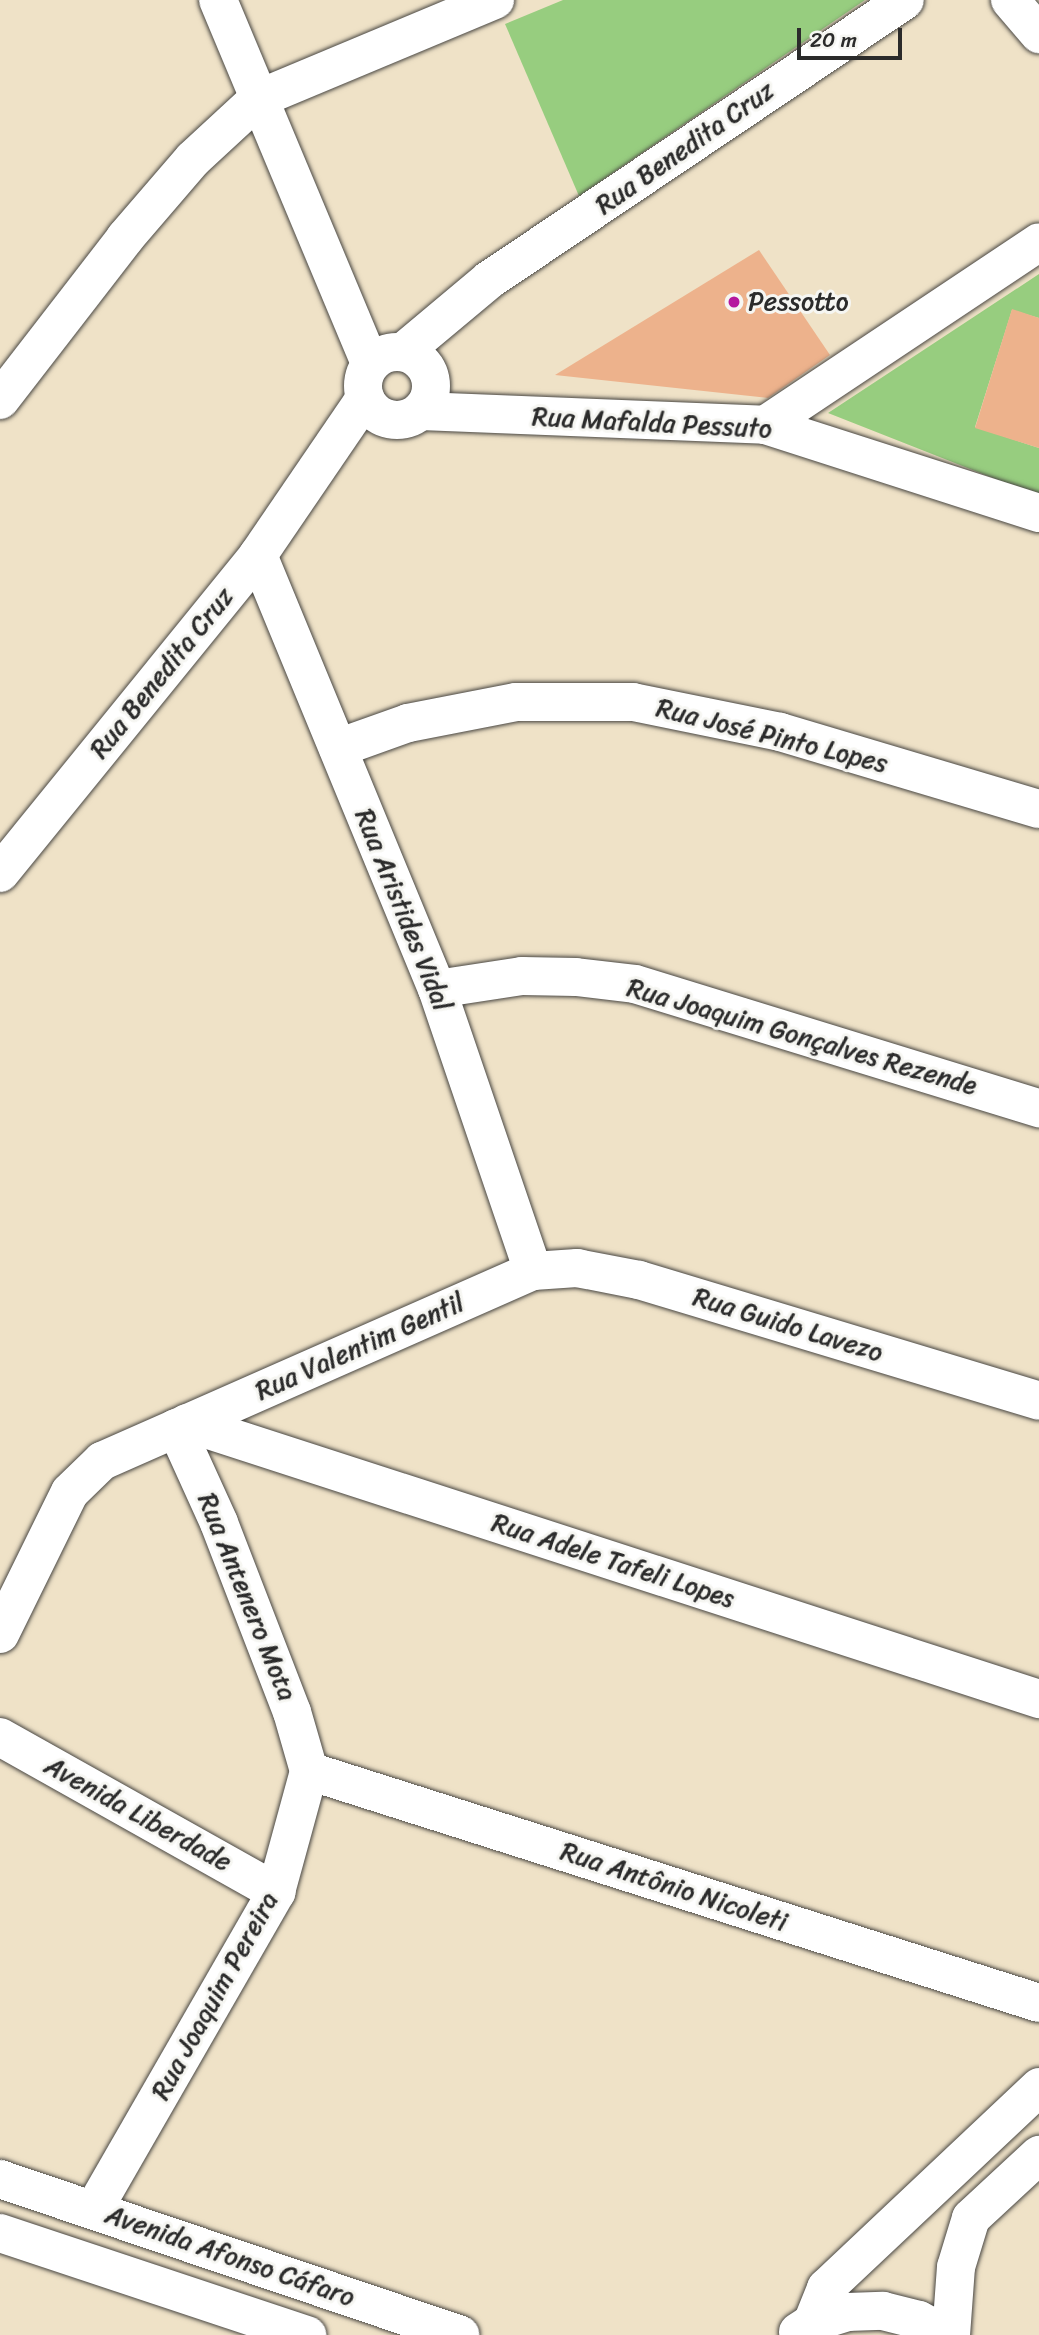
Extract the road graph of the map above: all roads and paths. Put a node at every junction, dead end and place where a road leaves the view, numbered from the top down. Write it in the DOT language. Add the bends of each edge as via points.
graph roads {
  1 [pos="218,0"];
  2 [pos="495,0"];
  3 [pos="905,0"];
  4 [pos="1010,0"];
  5 [pos="1039,34"];
  6 [pos="258,99"];
  7 [pos="1039,242"];
  8 [pos="390,375"];
  9 [pos="0,400"];
  10 [pos="765,425"];
  11 [pos="1039,513"];
  12 [pos="258,555"];
  13 [pos="338,748"];
  14 [pos="1039,809"];
  15 [pos="0,873"];
  16 [pos="437,989"];
  17 [pos="1039,1108"];
  18 [pos="533,1271"];
  19 [pos="1039,1401"];
  20 [pos="182,1425"];
  21 [pos="0,1634"];
  22 [pos="1039,1699"];
  23 [pos="0,1737"];
  24 [pos="309,1771"];
  25 [pos="276,1892"];
  26 [pos="1039,2003"];
  27 [pos="1039,2087"];
  28 [pos="1039,2155"];
  29 [pos="0,2179"];
  30 [pos="93,2209"];
  31 [pos="0,2233"];
  32 [pos="803,2329"];
  33 [pos="307,2335"];
  34 [pos="460,2335"];
  35 [pos="949,2335"];
  1 -- 6 [label="street"];
  2 -- 6 [label="street"];
  3 -- 8 [label="street, Rua Benedita Cruz" via="466,297"];
  4 -- 5 [label="street"];
  6 -- 8 [label="street"];
  6 -- 9 [label="street" via="194,159 125,238"];
  7 -- 10 [label="street"];
  8 -- 10 [label="street, Rua Mafalda Pessuto"];
  8 -- 12 [label="street, Rua Benedita Cruz"];
  10 -- 11 [label="street, Rua Mafalda Pessuto"];
  12 -- 13 [label="street, Rua Aristides Vidal"];
  12 -- 15 [label="street, Rua Benedita Cruz"];
  13 -- 14 [label="street, Rua José Pinto Lopes" via="408,723 516,702 633,702 780,732"];
  13 -- 16 [label="street, Rua Aristides Vidal"];
  16 -- 17 [label="street, Rua Joaquim Gonçalves Rezende" via="522,976 635,984"];
  16 -- 18 [label="street, Rua Aristides Vidal"];
  18 -- 19 [label="street, Rua Guido Lavezo" via="577,1268 639,1280"];
  18 -- 20 [label="street, Rua Valentim Gentil"];
  20 -- 21 [label="street, Rua Valentim Gentil" via="102,1461 71,1492"];
  20 -- 22 [label="street, Rua Adele Tafeli Lopes"];
  20 -- 24 [label="street, Rua Antenero Mota" via="278,1674"];
  23 -- 25 [label="street, Avenida Liberdade"];
  24 -- 25 [label="street, Rua Joaquim Pereira"];
  24 -- 26 [label="street, Rua Antônio Nicoleti"];
  25 -- 30 [label="street, Rua Joaquim Pereira"];
  27 -- 32 [label="street" via="826,2288"];
  28 -- 35 [label="street" via="971,2218 956,2267"];
  29 -- 30 [label="street, Avenida Afonso Cáfaro"];
  30 -- 34 [label="street, Avenida Afonso Cáfaro"];
  31 -- 33 [label="street, Avenida Afonso Cáfaro"];
  32 -- 35 [label="street" via="847,2312 883,2311 919,2320"];
}
